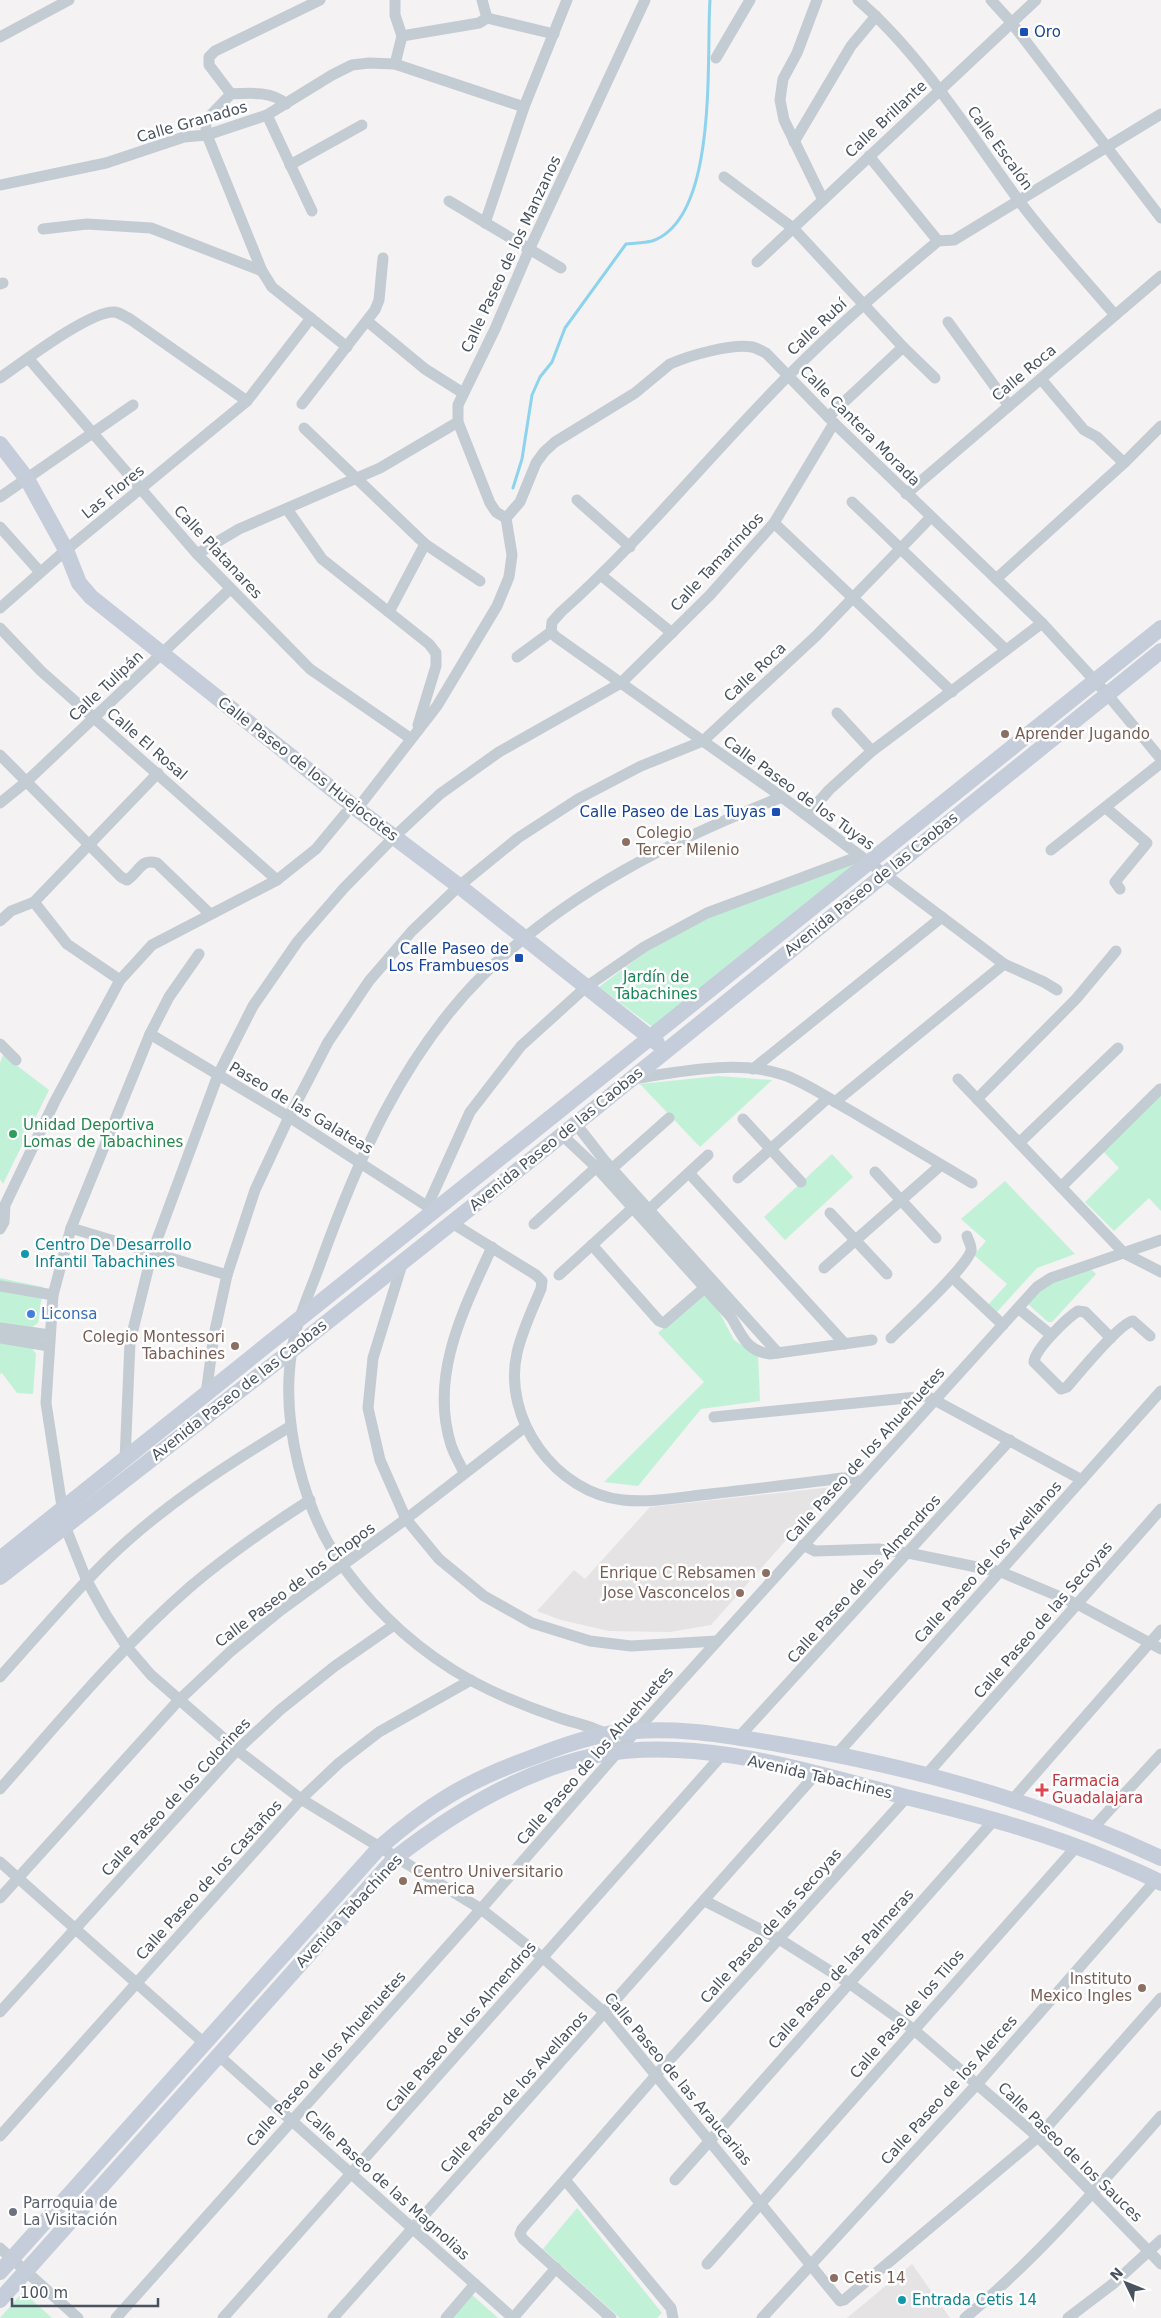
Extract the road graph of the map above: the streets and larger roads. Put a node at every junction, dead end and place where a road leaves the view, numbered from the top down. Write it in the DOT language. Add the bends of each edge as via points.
graph roads {
  1 [pos="69,0"];
  2 [pos="320,0"];
  3 [pos="395,0"];
  4 [pos="482,0"];
  5 [pos="567,0"];
  6 [pos="645,0"];
  7 [pos="750,0"];
  8 [pos="816,0"];
  9 [pos="858,0"];
  10 [pos="991,0"];
  11 [pos="1036,0"];
  12 [pos="53,4"];
  13 [pos="876,16"];
  14 [pos="488,18"];
  15 [pos="1011,22"];
  16 [pos="554,34"];
  17 [pos="402,36"];
  18 [pos="0,37"];
  19 [pos="716,58"];
  20 [pos="395,64"];
  21 [pos="939,90"];
  22 [pos="232,94"];
  23 [pos="286,104"];
  24 [pos="524,107"];
  25 [pos="1161,114"];
  26 [pos="267,116"];
  27 [pos="362,125"];
  28 [pos="207,135"];
  29 [pos="794,142"];
  30 [pos="1106,147"];
  31 [pos="869,156"];
  32 [pos="290,165"];
  33 [pos="724,177"];
  34 [pos="0,185"];
  35 [pos="823,200"];
  36 [pos="449,201"];
  37 [pos="1019,201"];
  38 [pos="312,211"];
  39 [pos="1161,218"];
  40 [pos="485,223"];
  41 [pos="793,228"];
  42 [pos="43,229"];
  43 [pos="938,241"];
  44 [pos="529,250"];
  45 [pos="383,258"];
  46 [pos="757,262"];
  47 [pos="561,268"];
  48 [pos="262,271"];
  49 [pos="1161,276"];
  50 [pos="864,304"];
  51 [pos="1115,315"];
  52 [pos="311,318"];
  53 [pos="367,321"];
  54 [pos="948,322"];
  55 [pos="347,347"];
  56 [pos="903,347"];
  57 [pos="29,359"];
  58 [pos="788,375"];
  59 [pos="0,378"];
  60 [pos="935,378"];
  61 [pos="1041,379"];
  62 [pos="463,394"];
  63 [pos="247,401"];
  64 [pos="302,404"];
  65 [pos="133,405"];
  66 [pos="1009,406"];
  67 [pos="831,420"];
  68 [pos="458,422"];
  69 [pos="1161,426"];
  70 [pos="304,428"];
  71 [pos="93,434"];
  72 [pos="0,444"];
  73 [pos="1124,463"];
  74 [pos="27,479"];
  75 [pos="356,479"];
  76 [pos="140,489"];
  77 [pos="906,494"];
  78 [pos="0,497"];
  79 [pos="577,500"];
  80 [pos="852,502"];
  81 [pos="288,509"];
  82 [pos="931,517"];
  83 [pos="506,518"];
  84 [pos="774,523"];
  85 [pos="0,528"];
  86 [pos="426,544"];
  87 [pos="630,547"];
  88 [pos="901,548"];
  89 [pos="66,550"];
  90 [pos="197,554"];
  91 [pos="40,572"];
  92 [pos="602,576"];
  93 [pos="996,579"];
  94 [pos="480,581"];
  95 [pos="230,589"];
  96 [pos="853,598"];
  97 [pos="0,608"];
  98 [pos="389,612"];
  99 [pos="1042,623"];
  100 [pos="0,628"];
  101 [pos="1161,628"];
  102 [pos="551,632"];
  103 [pos="672,633"];
  104 [pos="1006,650"];
  105 [pos="1161,651"];
  106 [pos="162,654"];
  107 [pos="517,657"];
  108 [pos="1095,681"];
  109 [pos="621,683"];
  110 [pos="952,692"];
  111 [pos="1107,694"];
  112 [pos="837,713"];
  113 [pos="94,718"];
  114 [pos="413,735"];
  115 [pos="703,741"];
  116 [pos="872,751"];
  117 [pos="0,755"];
  118 [pos="1161,759"];
  119 [pos="1161,763"];
  120 [pos="158,773"];
  121 [pos="26,782"];
  122 [pos="782,797"];
  123 [pos="0,803"];
  124 [pos="1106,808"];
  125 [pos="351,812"];
  126 [pos="807,815"];
  127 [pos="394,837"];
  128 [pos="90,845"];
  129 [pos="1051,850"];
  130 [pos="864,859"];
  131 [pos="884,874"];
  132 [pos="277,880"];
  133 [pos="459,886"];
  134 [pos="1120,889"];
  135 [pos="34,902"];
  136 [pos="210,914"];
  137 [pos="942,917"];
  138 [pos="0,921"];
  139 [pos="524,938"];
  140 [pos="1116,951"];
  141 [pos="199,954"];
  142 [pos="1004,964"];
  143 [pos="120,980"];
  144 [pos="586,987"];
  145 [pos="1057,990"];
  146 [pos="150,1034"];
  147 [pos="649,1036"];
  148 [pos="0,1044"];
  149 [pos="1118,1048"];
  150 [pos="666,1050"];
  151 [pos="16,1060"];
  152 [pos="753,1069"];
  153 [pos="218,1075"];
  154 [pos="631,1079"];
  155 [pos="958,1079"];
  156 [pos="1160,1090"];
  157 [pos="977,1099"];
  158 [pos="832,1100"];
  159 [pos="289,1117"];
  160 [pos="669,1118"];
  161 [pos="743,1119"];
  162 [pos="578,1127"];
  163 [pos="565,1138"];
  164 [pos="1019,1142"];
  165 [pos="771,1149"];
  166 [pos="708,1155"];
  167 [pos="360,1162"];
  168 [pos="490,1165"];
  169 [pos="942,1165"];
  170 [pos="604,1168"];
  171 [pos="875,1172"];
  172 [pos="688,1173"];
  173 [pos="738,1178"];
  174 [pos="504,1181"];
  175 [pos="801,1182"];
  176 [pos="972,1183"];
  177 [pos="1061,1187"];
  178 [pos="2,1201"];
  179 [pos="901,1201"];
  180 [pos="636,1204"];
  181 [pos="430,1209"];
  182 [pos="645,1213"];
  183 [pos="830,1213"];
  184 [pos="452,1223"];
  185 [pos="534,1224"];
  186 [pos="71,1228"];
  187 [pos="0,1229"];
  188 [pos="967,1236"];
  189 [pos="936,1238"];
  190 [pos="856,1240"];
  191 [pos="1161,1240"];
  192 [pos="592,1245"];
  193 [pos="492,1247"];
  194 [pos="152,1252"];
  195 [pos="1124,1253"];
  196 [pos="404,1258"];
  197 [pos="824,1268"];
  198 [pos="1161,1272"];
  199 [pos="887,1274"];
  200 [pos="227,1275"];
  201 [pos="559,1275"];
  202 [pos="952,1277"];
  203 [pos="708,1284"];
  204 [pos="0,1286"];
  205 [pos="53,1294"];
  206 [pos="1018,1308"];
  207 [pos="301,1317"];
  208 [pos="1003,1325"];
  209 [pos="0,1328"];
  210 [pos="1052,1336"];
  211 [pos="1150,1336"];
  212 [pos="0,1338"];
  213 [pos="891,1338"];
  214 [pos="1111,1338"];
  215 [pos="872,1340"];
  216 [pos="49,1341"];
  217 [pos="845,1344"];
  218 [pos="292,1350"];
  219 [pos="778,1353"];
  220 [pos="1161,1390"];
  221 [pos="206,1394"];
  222 [pos="936,1399"];
  223 [pos="714,1417"];
  224 [pos="292,1426"];
  225 [pos="525,1427"];
  226 [pos="1010,1440"];
  227 [pos="124,1460"];
  228 [pos="464,1473"];
  229 [pos="1082,1480"];
  230 [pos="860,1482"];
  231 [pos="310,1500"];
  232 [pos="1161,1509"];
  233 [pos="63,1518"];
  234 [pos="406,1519"];
  235 [pos="803,1545"];
  236 [pos="908,1553"];
  237 [pos="0,1559"];
  238 [pos="342,1566"];
  239 [pos="1001,1572"];
  240 [pos="0,1578"];
  241 [pos="87,1581"];
  242 [pos="1077,1604"];
  243 [pos="394,1625"];
  244 [pos="1161,1630"];
  245 [pos="717,1641"];
  246 [pos="1150,1643"];
  247 [pos="127,1647"];
  248 [pos="1161,1649"];
  249 [pos="0,1678"];
  250 [pos="471,1680"];
  251 [pos="178,1701"];
  252 [pos="637,1730"];
  253 [pos="606,1734"];
  254 [pos="739,1737"];
  255 [pos="777,1744"];
  256 [pos="237,1750"];
  257 [pos="619,1752"];
  258 [pos="838,1754"];
  259 [pos="1161,1754"];
  260 [pos="722,1755"];
  261 [pos="772,1763"];
  262 [pos="816,1774"];
  263 [pos="927,1774"];
  264 [pos="0,1789"];
  265 [pos="907,1797"];
  266 [pos="301,1799"];
  267 [pos="1013,1799"];
  268 [pos="1035,1807"];
  269 [pos="1060,1816"];
  270 [pos="995,1819"];
  271 [pos="1018,1825"];
  272 [pos="1093,1828"];
  273 [pos="1046,1835"];
  274 [pos="1077,1846"];
  275 [pos="379,1848"];
  276 [pos="395,1858"];
  277 [pos="1161,1858"];
  278 [pos="0,1862"];
  279 [pos="18,1878"];
  280 [pos="1159,1881"];
  281 [pos="0,1898"];
  282 [pos="705,1901"];
  283 [pos="481,1909"];
  284 [pos="75,1929"];
  285 [pos="778,1939"];
  286 [pos="542,1957"];
  287 [pos="137,1983"];
  288 [pos="849,1983"];
  289 [pos="1161,1998"];
  290 [pos="0,2012"];
  291 [pos="605,2013"];
  292 [pos="913,2029"];
  293 [pos="204,2044"];
  294 [pos="218,2055"];
  295 [pos="657,2074"];
  296 [pos="978,2083"];
  297 [pos="1161,2116"];
  298 [pos="292,2121"];
  299 [pos="0,2136"];
  300 [pos="1038,2137"];
  301 [pos="710,2139"];
  302 [pos="351,2174"];
  303 [pos="675,2180"];
  304 [pos="566,2181"];
  305 [pos="1092,2194"];
  306 [pos="762,2203"];
  307 [pos="413,2228"];
  308 [pos="1161,2240"];
  309 [pos="1151,2252"];
  310 [pos="6,2254"];
  311 [pos="707,2264"];
  312 [pos="812,2264"];
  313 [pos="1161,2264"];
  314 [pos="556,2268"];
  315 [pos="26,2270"];
  316 [pos="0,2272"];
  317 [pos="475,2284"];
  318 [pos="0,2300"];
  319 [pos="78,2318"];
  320 [pos="116,2318"];
  321 [pos="223,2318"];
  322 [pos="333,2318"];
  323 [pos="446,2318"];
  324 [pos="513,2318"];
  325 [pos="611,2318"];
  326 [pos="674,2318"];
  327 [pos="762,2318"];
  328 [pos="965,2318"];
  329 [pos="1068,2318"];
  1 -- 12 [label="street"];
  2 -- 22 [label="street" via="215,51 209,57 209,65"];
  3 -- 17 [label="street" via="395,15"];
  4 -- 14 [label="street"];
  5 -- 16 [label="street"];
  6 -- 44 [label="street, Calle Paseo de los Manzanos"];
  7 -- 19 [label="street"];
  8 -- 29 [label="street" via="796,53 782,79 780,100 784,120"];
  9 -- 13 [label="street, Calle Escalón"];
  10 -- 15 [label="street"];
  11 -- 15 [label="street, Calle Brillante"];
  12 -- 18 [label="street"];
  13 -- 21 [label="street, Calle Escalón"];
  13 -- 29 [label="street" via="851,46"];
  14 -- 16 [label="street"];
  14 -- 17 [label="street" via="478,23"];
  15 -- 21 [label="street, Calle Brillante"];
  15 -- 30 [label="street"];
  16 -- 24 [label="street"];
  17 -- 20 [label="street"];
  20 -- 23 [label="street, Calle Granados" via="352,65"];
  20 -- 24 [label="street, Calle Granados"];
  21 -- 31 [label="street, Calle Brillante"];
  21 -- 37 [label="street, Calle Escalón"];
  22 -- 23 [label="street" via="272,96"];
  22 -- 28 [label="street" via="205,121"];
  23 -- 26 [label="street, Calle Granados"];
  24 -- 40 [label="street"];
  25 -- 30 [label="street, Calle Rubí"];
  26 -- 28 [label="street, Calle Granados"];
  26 -- 32 [label="street"];
  27 -- 32 [label="street"];
  28 -- 34 [label="street, Calle Granados" via="184,137 106,163"];
  28 -- 48 [label="street"];
  29 -- 35 [label="street"];
  30 -- 37 [label="street, Calle Rubí"];
  30 -- 39 [label="street"];
  31 -- 35 [label="street, Calle Brillante"];
  31 -- 43 [label="street"];
  32 -- 38 [label="street"];
  33 -- 41 [label="street"];
  35 -- 41 [label="street, Calle Brillante"];
  36 -- 40 [label="street"];
  37 -- 43 [label="street, Calle Rubí" via="954,240"];
  37 -- 51 [label="street, Calle Escalón"];
  40 -- 44 [label="street"];
  41 -- 46 [label="street, Calle Brillante"];
  41 -- 50 [label="street"];
  42 -- 48 [label="street" via="87,224 151,228"];
  43 -- 50 [label="street, Calle Rubí"];
  44 -- 47 [label="street"];
  44 -- 62 [label="street, Calle Paseo de los Manzanos"];
  45 -- 53 [label="street" via="379,300"];
  48 -- 52 [label="street" via="272,287"];
  49 -- 51 [label="street, Calle Roca"];
  50 -- 56 [label="street"];
  50 -- 58 [label="street, Calle Rubí"];
  51 -- 61 [label="street, Calle Roca"];
  52 -- 55 [label="street"];
  52 -- 63 [label="street, Las Flores"];
  53 -- 55 [label="street"];
  53 -- 62 [label="street"];
  54 -- 66 [label="street"];
  55 -- 64 [label="street"];
  56 -- 60 [label="street"];
  56 -- 67 [label="street, Calle Tamarindos"];
  57 -- 59 [label="street"];
  57 -- 63 [label="street" via="74,328 115,312 130,319"];
  57 -- 71 [label="street, Calle Platanares"];
  58 -- 67 [label="street, Calle Cantera Morada"];
  58 -- 83 [label="street, Calle Cantera Morada" via="766,353 753,347 740,346 670,364 635,393 544,452 520,502"];
  58 -- 87 [label="street, Calle Rubí"];
  61 -- 66 [label="street, Calle Roca"];
  61 -- 73 [label="street" via="1084,430"];
  62 -- 68 [label="street, Calle Paseo de los Manzanos" via="458,405"];
  63 -- 76 [label="street, Las Flores"];
  65 -- 71 [label="street"];
  66 -- 77 [label="street, Calle Roca"];
  67 -- 77 [label="street, Calle Cantera Morada"];
  67 -- 84 [label="street, Calle Tamarindos"];
  68 -- 75 [label="street"];
  68 -- 83 [label="street, Calle Paseo de los Manzanos" via="490,503"];
  69 -- 73 [label="street"];
  70 -- 75 [label="street"];
  71 -- 74 [label="street"];
  71 -- 76 [label="street, Calle Platanares"];
  72 -- 74 [label="street, Calle Paseo de los Huejocotes"];
  73 -- 93 [label="street"];
  74 -- 78 [label="street"];
  74 -- 89 [label="street, Calle Paseo de los Huejocotes"];
  75 -- 81 [label="street"];
  75 -- 86 [label="street"];
  76 -- 89 [label="street, Las Flores"];
  76 -- 90 [label="street, Calle Platanares"];
  77 -- 82 [label="street, Calle Cantera Morada"];
  79 -- 87 [label="street"];
  80 -- 88 [label="street"];
  81 -- 90 [label="street" via="218,540"];
  81 -- 98 [label="street" via="322,559"];
  82 -- 88 [label="street, Calle Roca"];
  82 -- 93 [label="street, Calle Cantera Morada"];
  83 -- 114 [label="street" via="512,555 509,578 497,606 437,706"];
  84 -- 96 [label="street"];
  84 -- 103 [label="street, Calle Tamarindos"];
  85 -- 91 [label="street"];
  86 -- 94 [label="street"];
  86 -- 98 [label="street"];
  87 -- 92 [label="street, Calle Rubí"];
  88 -- 96 [label="street, Calle Roca"];
  88 -- 104 [label="street"];
  89 -- 91 [label="street, Las Flores"];
  89 -- 106 [label="street, Calle Paseo de los Huejocotes" via="79,584 91,597"];
  90 -- 95 [label="street, Calle Platanares"];
  91 -- 97 [label="street, Las Flores"];
  92 -- 102 [label="street, Calle Rubí" via="561,612 552,622"];
  92 -- 103 [label="street"];
  93 -- 99 [label="street, Calle Cantera Morada"];
  95 -- 106 [label="street, Calle Tulipán"];
  95 -- 114 [label="street, Calle Platanares" via="310,669"];
  96 -- 110 [label="street"];
  96 -- 115 [label="street, Calle Roca"];
  98 -- 114 [label="street" via="436,653 436,666"];
  99 -- 104 [label="street"];
  99 -- 108 [label="street, Calle Cantera Morada"];
  100 -- 113 [label="street, Calle El Rosal" via="41,671"];
  101 -- 108 [label="street, Avenida Paseo de las Caobas"];
  102 -- 107 [label="street"];
  102 -- 109 [label="street, Calle Paseo de los Tuyas"];
  103 -- 109 [label="street, Calle Tamarindos"];
  104 -- 110 [label="street"];
  105 -- 111 [label="street, Avenida Paseo de las Caobas"];
  106 -- 113 [label="street, Calle Tulipán"];
  106 -- 125 [label="street, Calle Paseo de los Huejocotes"];
  108 -- 111 [label="street, Calle Cantera Morada"];
  108 -- 130 [label="street, Avenida Paseo de las Caobas"];
  109 -- 115 [label="street, Calle Paseo de los Tuyas"];
  109 -- 127 [label="street, Calle Tamarindos" via="499,752 440,794"];
  110 -- 116 [label="street"];
  111 -- 118 [label="street, Calle Cantera Morada"];
  111 -- 131 [label="street, Avenida Paseo de las Caobas"];
  112 -- 116 [label="street"];
  113 -- 120 [label="street, Calle El Rosal"];
  113 -- 121 [label="street, Calle Tulipán"];
  114 -- 125 [label="street"];
  115 -- 122 [label="street, Calle Paseo de los Tuyas"];
  115 -- 133 [label="street" via="641,766 578,799 518,838"];
  116 -- 126 [label="street"];
  117 -- 121 [label="street"];
  119 -- 124 [label="street"];
  120 -- 128 [label="street"];
  120 -- 132 [label="street, Calle El Rosal"];
  121 -- 123 [label="street, Calle Tulipán"];
  121 -- 128 [label="street"];
  122 -- 126 [label="street, Calle Paseo de los Tuyas"];
  122 -- 139 [label="street" via="673,843 629,867"];
  124 -- 129 [label="street"];
  124 -- 134 [label="street" via="1147,843 1115,882"];
  125 -- 127 [label="street, Calle Paseo de los Huejocotes"];
  125 -- 132 [label="street" via="316,849"];
  126 -- 130 [label="street, Calle Paseo de los Tuyas"];
  127 -- 133 [label="street, Calle Paseo de los Huejocotes"];
  127 -- 153 [label="street, Calle Tamarindos" via="298,941 253,1006"];
  128 -- 135 [label="street"];
  128 -- 136 [label="street" via="127,880 145,862 157,863"];
  130 -- 131 [label="street, Calle Paseo de los Tuyas"];
  130 -- 144 [label="street" via="708,913 644,947"];
  130 -- 147 [label="street, Avenida Paseo de las Caobas"];
  131 -- 137 [label="street, Calle Paseo de los Tuyas"];
  131 -- 150 [label="street, Avenida Paseo de las Caobas"];
  132 -- 136 [label="street"];
  133 -- 139 [label="street, Calle Paseo de los Huejocotes"];
  133 -- 159 [label="street" via="412,931 369,982 328,1042"];
  135 -- 138 [label="street" via="11,911"];
  135 -- 143 [label="street" via="67,944"];
  136 -- 143 [label="street" via="152,946"];
  137 -- 142 [label="street, Calle Paseo de los Tuyas"];
  137 -- 152 [label="street"];
  139 -- 144 [label="street, Calle Paseo de los Huejocotes"];
  139 -- 167 [label="street" via="482,976 445,1017 384,1111"];
  140 -- 157 [label="street" via="1076,1000"];
  141 -- 146 [label="street, Calle Paseo de las Araucarias" via="168,996"];
  142 -- 145 [label="street, Calle Paseo de los Tuyas"];
  142 -- 158 [label="street"];
  143 -- 178 [label="street"];
  144 -- 147 [label="street, Calle Paseo de los Huejocotes"];
  144 -- 181 [label="street" via="521,1046 470,1112"];
  146 -- 153 [label="street, Paseo de las Galateas"];
  146 -- 186 [label="street, Calle Paseo de las Araucarias"];
  147 -- 150 [label="street, Calle Paseo de los Huejocotes"];
  147 -- 168 [label="street, Avenida Paseo de las Caobas"];
  148 -- 151 [label="street"];
  149 -- 164 [label="street"];
  150 -- 154 [label="street, Avenida Paseo de las Caobas"];
  152 -- 154 [label="street" via="691,1070"];
  152 -- 158 [label="street" via="783,1074"];
  153 -- 159 [label="street, Paseo de las Galateas"];
  153 -- 194 [label="street, Calle Tamarindos"];
  154 -- 162 [label="street, Avenida Paseo de las Caobas"];
  155 -- 157 [label="street"];
  156 -- 177 [label="street"];
  157 -- 164 [label="street"];
  158 -- 165 [label="street"];
  158 -- 169 [label="street"];
  159 -- 167 [label="street, Paseo de las Galateas"];
  159 -- 200 [label="street" via="255,1190"];
  160 -- 170 [label="street"];
  161 -- 165 [label="street"];
  162 -- 163 [label="street, Avenida Paseo de las Caobas"];
  162 -- 170 [label="street"];
  163 -- 170 [label="street"];
  163 -- 174 [label="street, Avenida Paseo de las Caobas"];
  164 -- 177 [label="street"];
  165 -- 173 [label="street"];
  165 -- 175 [label="street"];
  166 -- 172 [label="street"];
  167 -- 181 [label="street, Paseo de las Galateas"];
  167 -- 207 [label="street"];
  168 -- 174 [label="street"];
  168 -- 181 [label="street, Avenida Paseo de las Caobas"];
  169 -- 176 [label="street"];
  169 -- 179 [label="street"];
  170 -- 180 [label="street"];
  170 -- 185 [label="street"];
  171 -- 179 [label="street"];
  172 -- 182 [label="street"];
  172 -- 217 [label="street"];
  174 -- 184 [label="street, Avenida Paseo de las Caobas"];
  177 -- 195 [label="street"];
  178 -- 187 [label="street" via="4,1222"];
  179 -- 189 [label="street"];
  179 -- 190 [label="street"];
  180 -- 182 [label="street"];
  180 -- 192 [label="street"];
  181 -- 207 [label="street, Avenida Paseo de las Caobas"];
  182 -- 203 [label="street"];
  183 -- 190 [label="street"];
  184 -- 193 [label="street"];
  184 -- 196 [label="street, Avenida Paseo de las Caobas"];
  186 -- 194 [label="street"];
  186 -- 205 [label="street, Calle Paseo de las Araucarias"];
  188 -- 202 [label="street" via="971,1252"];
  190 -- 197 [label="street"];
  190 -- 199 [label="street"];
  191 -- 195 [label="street, Calle Paseo de los Ahuehuetes"];
  192 -- 201 [label="street"];
  192 -- 203 [label="street" via="664,1323"];
  193 -- 225 [label="street" via="542,1281 516,1354 515,1392"];
  193 -- 228 [label="street" via="450,1347 443,1380 451,1445"];
  194 -- 200 [label="street"];
  194 -- 227 [label="street, Calle Tamarindos" via="130,1342"];
  195 -- 198 [label="street"];
  195 -- 206 [label="street, Calle Paseo de los Ahuehuetes" via="1044,1282"];
  196 -- 218 [label="street, Avenida Paseo de las Caobas"];
  196 -- 234 [label="street" via="373,1358 368,1408 380,1460"];
  200 -- 221 [label="street"];
  202 -- 208 [label="street"];
  202 -- 213 [label="street"];
  203 -- 219 [label="street"];
  203 -- 219 [label="street" via="748,1345 764,1353"];
  204 -- 205 [label="street"];
  205 -- 216 [label="street, Calle Paseo de las Araucarias"];
  206 -- 208 [label="street, Calle Paseo de los Ahuehuetes"];
  206 -- 210 [label="street"];
  207 -- 218 [label="street"];
  207 -- 221 [label="street, Avenida Paseo de las Caobas"];
  208 -- 222 [label="street, Calle Paseo de los Ahuehuetes"];
  209 -- 216 [label="street"];
  210 -- 214 [label="street" via="1074,1313 1081,1311"];
  210 -- 214 [label="street" via="1035,1355 1034,1362 1061,1389 1067,1387"];
  211 -- 214 [label="street" via="1131,1321"];
  212 -- 216 [label="street"];
  215 -- 217 [label="street"];
  216 -- 233 [label="street, Calle Paseo de las Araucarias" via="46,1404"];
  217 -- 219 [label="street"];
  218 -- 224 [label="street" via="289,1386"];
  218 -- 233 [label="street, Avenida Paseo de las Caobas"];
  220 -- 229 [label="street, Calle Paseo de los Avellanos"];
  221 -- 227 [label="street, Avenida Paseo de las Caobas"];
  222 -- 223 [label="street" via="927,1396"];
  222 -- 226 [label="street"];
  222 -- 230 [label="street, Calle Paseo de los Ahuehuetes"];
  224 -- 231 [label="street" via="299,1466"];
  224 -- 241 [label="street" via="224,1466 164,1511"];
  225 -- 228 [label="street, Calle Paseo de los Chopos"];
  225 -- 230 [label="street" via="542,1454 562,1474 593,1491 622,1500 657,1500 842,1478"];
  226 -- 229 [label="street"];
  226 -- 236 [label="street, Calle Paseo de los Almendros"];
  227 -- 233 [label="street, Avenida Paseo de las Caobas"];
  228 -- 234 [label="street, Calle Paseo de los Chopos"];
  229 -- 239 [label="street, Calle Paseo de los Avellanos"];
  230 -- 235 [label="street, Calle Paseo de los Ahuehuetes"];
  231 -- 238 [label="street"];
  231 -- 247 [label="street" via="255,1536 190,1587"];
  232 -- 242 [label="street, Calle Paseo de las Secoyas"];
  233 -- 237 [label="street, Avenida Paseo de las Caobas"];
  233 -- 240 [label="street, Avenida Paseo de las Caobas"];
  233 -- 241 [label="street, Calle Paseo de las Araucarias"];
  234 -- 238 [label="street, Calle Paseo de los Chopos"];
  234 -- 245 [label="street" via="439,1559 484,1596 532,1623 590,1641 631,1646"];
  235 -- 236 [label="street" via="815,1551 878,1549"];
  235 -- 245 [label="street, Calle Paseo de los Ahuehuetes"];
  236 -- 239 [label="street"];
  236 -- 254 [label="street, Calle Paseo de los Almendros"];
  238 -- 243 [label="street"];
  238 -- 251 [label="street, Calle Paseo de los Chopos" via="281,1610"];
  239 -- 242 [label="street"];
  239 -- 258 [label="street, Calle Paseo de los Avellanos"];
  241 -- 247 [label="street, Calle Paseo de las Araucarias"];
  241 -- 249 [label="street"];
  242 -- 246 [label="street"];
  242 -- 263 [label="street, Calle Paseo de las Secoyas"];
  243 -- 250 [label="street" via="431,1656"];
  243 -- 256 [label="street, Calle Paseo de los Colorines" via="335,1666"];
  244 -- 246 [label="street"];
  245 -- 252 [label="street, Calle Paseo de los Ahuehuetes"];
  246 -- 248 [label="street"];
  246 -- 267 [label="street"];
  247 -- 251 [label="street, Calle Paseo de las Araucarias"];
  247 -- 264 [label="street"];
  250 -- 253 [label="street" via="531,1708"];
  250 -- 266 [label="street, Calle Paseo de los Castaños" via="379,1732 339,1763"];
  251 -- 256 [label="street, Calle Paseo de las Araucarias"];
  251 -- 279 [label="street, Calle Paseo de los Chopos"];
  252 -- 253 [label="street, Avenida Tabachines"];
  252 -- 254 [label="street, Avenida Tabachines" via="682,1729"];
  252 -- 257 [label="street, Calle Paseo de los Ahuehuetes"];
  253 -- 257 [label="street"];
  253 -- 275 [label="street, Avenida Tabachines" via="553,1749 479,1778 417,1816"];
  254 -- 255 [label="street, Avenida Tabachines"];
  255 -- 258 [label="street, Avenida Tabachines"];
  255 -- 261 [label="street"];
  256 -- 266 [label="street, Calle Paseo de las Araucarias"];
  256 -- 284 [label="street, Calle Paseo de los Colorines"];
  257 -- 260 [label="street, Avenida Tabachines" via="654,1750"];
  257 -- 276 [label="street, Avenida Tabachines" via="571,1762 525,1778 448,1819"];
  257 -- 283 [label="street, Calle Paseo de los Ahuehuetes"];
  258 -- 263 [label="street, Avenida Tabachines"];
  259 -- 272 [label="street"];
  260 -- 261 [label="street, Avenida Tabachines"];
  260 -- 286 [label="street, Calle Paseo de los Almendros"];
  261 -- 262 [label="street, Avenida Tabachines"];
  262 -- 265 [label="street, Avenida Tabachines"];
  262 -- 282 [label="street, Calle Paseo de los Avellanos"];
  263 -- 267 [label="street, Avenida Tabachines"];
  265 -- 270 [label="street, Avenida Tabachines"];
  265 -- 285 [label="street, Calle Paseo de las Secoyas"];
  266 -- 275 [label="street, Calle Paseo de las Araucarias"];
  266 -- 287 [label="street, Calle Paseo de los Castaños"];
  267 -- 268 [label="street, Avenida Tabachines"];
  268 -- 269 [label="street, Avenida Tabachines"];
  268 -- 271 [label="street" via="1034,1818"];
  269 -- 272 [label="street, Avenida Tabachines"];
  269 -- 273 [label="street" via="1053,1820"];
  270 -- 271 [label="street, Avenida Tabachines"];
  270 -- 288 [label="street, Calle Paseo de las Palmeras"];
  271 -- 273 [label="street, Avenida Tabachines"];
  272 -- 277 [label="street, Avenida Tabachines"];
  273 -- 274 [label="street, Avenida Tabachines"];
  274 -- 280 [label="street, Avenida Tabachines"];
  274 -- 292 [label="street, Calle Pase de los Tilos"];
  275 -- 276 [label="street, Calle Paseo de las Araucarias"];
  275 -- 293 [label="street, Avenida Tabachines"];
  276 -- 283 [label="street, Calle Paseo de las Araucarias"];
  276 -- 294 [label="street, Avenida Tabachines"];
  278 -- 279 [label="street"];
  279 -- 281 [label="street, Calle Paseo de los Chopos"];
  279 -- 284 [label="street"];
  280 -- 296 [label="street, Calle Paseo de los Alerces"];
  282 -- 285 [label="street, Calle Paseo de los Sauces"];
  282 -- 291 [label="street, Calle Paseo de los Avellanos"];
  283 -- 286 [label="street, Calle Paseo de las Araucarias"];
  283 -- 298 [label="street, Calle Paseo de los Ahuehuetes"];
  284 -- 287 [label="street"];
  284 -- 290 [label="street, Calle Paseo de los Colorines"];
  285 -- 288 [label="street, Calle Paseo de los Sauces"];
  285 -- 295 [label="street, Calle Paseo de las Secoyas"];
  286 -- 291 [label="street, Calle Paseo de las Araucarias"];
  286 -- 302 [label="street, Calle Paseo de los Almendros"];
  287 -- 293 [label="street"];
  287 -- 299 [label="street, Calle Paseo de los Castaños"];
  288 -- 292 [label="street, Calle Paseo de los Sauces"];
  288 -- 301 [label="street, Calle Paseo de las Palmeras"];
  289 -- 300 [label="street"];
  291 -- 295 [label="street, Calle Paseo de las Araucarias"];
  291 -- 307 [label="street, Calle Paseo de los Avellanos"];
  292 -- 296 [label="street, Calle Paseo de los Sauces"];
  292 -- 306 [label="street, Calle Pase de los Tilos"];
  293 -- 310 [label="street, Avenida Tabachines"];
  294 -- 298 [label="street, Calle Paseo de las Magnolias"];
  294 -- 315 [label="street, Avenida Tabachines"];
  295 -- 301 [label="street, Calle Paseo de las Araucarias"];
  295 -- 304 [label="street, Calle Paseo de las Secoyas"];
  296 -- 300 [label="street, Calle Paseo de los Sauces"];
  296 -- 312 [label="street, Calle Paseo de los Alerces"];
  297 -- 305 [label="street"];
  298 -- 302 [label="street, Calle Paseo de las Magnolias"];
  298 -- 320 [label="street, Calle Paseo de los Ahuehuetes"];
  300 -- 305 [label="street, Calle Paseo de los Sauces"];
  300 -- 312 [label="street, Calle Paseo de las Araucarias" via="844,2300 840,2301"];
  301 -- 303 [label="street, Calle Paseo de las Palmeras"];
  301 -- 306 [label="street, Calle Paseo de las Araucarias"];
  302 -- 307 [label="street, Calle Paseo de las Magnolias"];
  302 -- 321 [label="street, Calle Paseo de los Almendros"];
  304 -- 314 [label="street, Calle Paseo de las Secoyas" via="520,2234"];
  304 -- 326 [label="street" via="671,2308"];
  305 -- 309 [label="street, Calle Paseo de los Sauces"];
  305 -- 328 [label="street"];
  306 -- 311 [label="street, Calle Pase de los Tilos"];
  306 -- 312 [label="street, Calle Paseo de las Araucarias"];
  307 -- 317 [label="street, Calle Paseo de las Magnolias"];
  307 -- 322 [label="street, Calle Paseo de los Avellanos"];
  308 -- 309 [label="street"];
  309 -- 313 [label="street, Calle Paseo de los Sauces"];
  309 -- 329 [label="street"];
  310 -- 315 [label="street"];
  310 -- 316 [label="street, Avenida Tabachines"];
  312 -- 327 [label="street, Calle Paseo de los Alerces"];
  314 -- 324 [label="street"];
  314 -- 325 [label="street"];
  315 -- 318 [label="street, Avenida Tabachines"];
  315 -- 319 [label="street"];
  317 -- 323 [label="street"];
  317 -- 324 [label="street, Calle Paseo de las Magnolias"];
}
